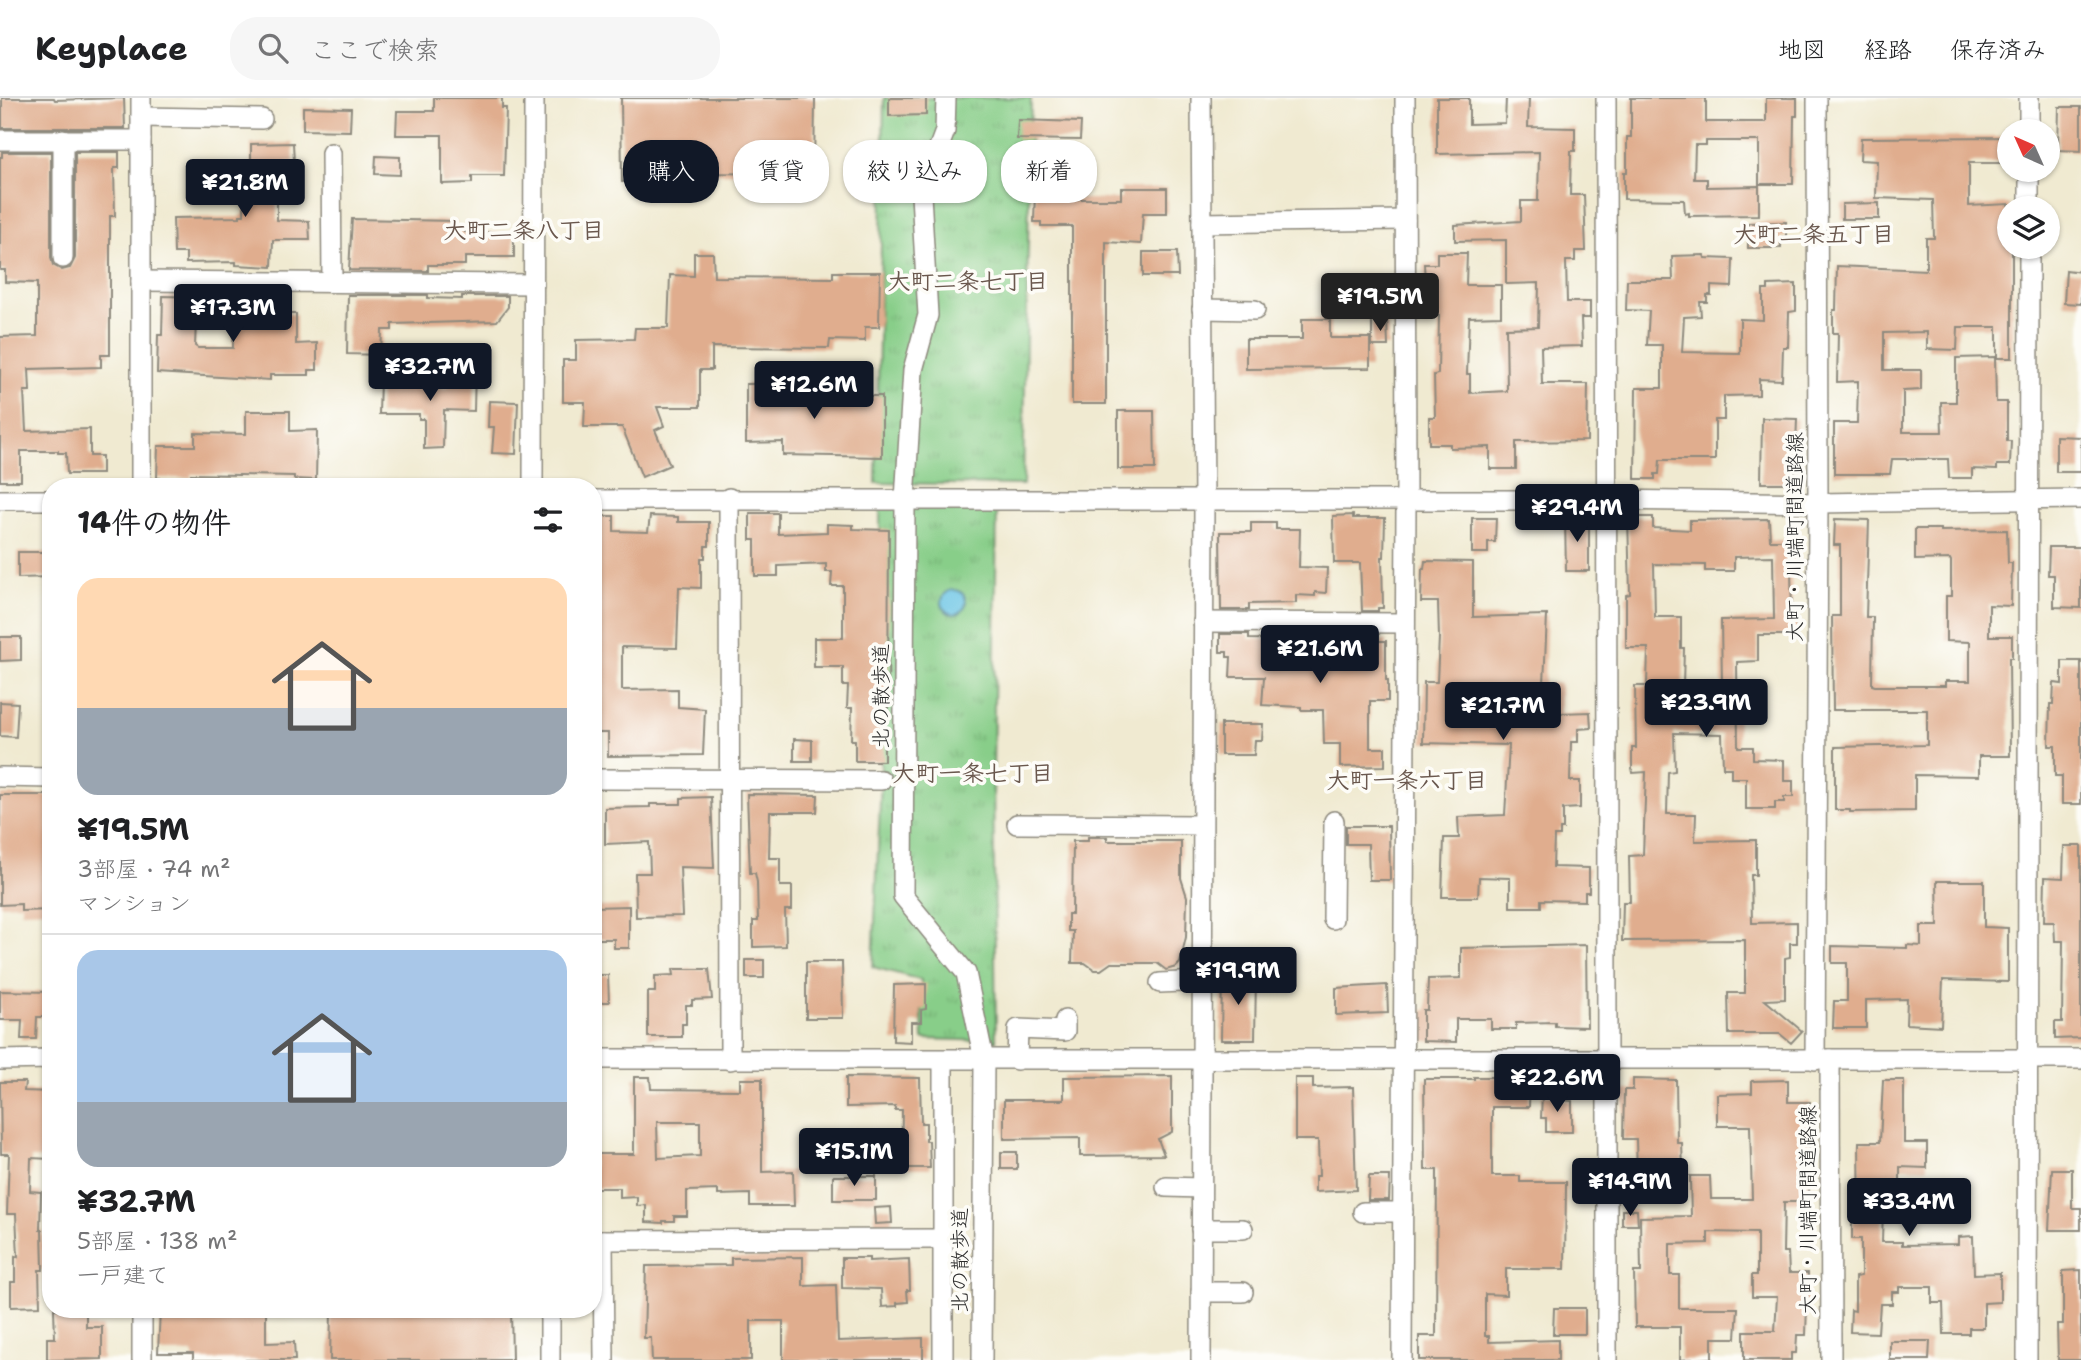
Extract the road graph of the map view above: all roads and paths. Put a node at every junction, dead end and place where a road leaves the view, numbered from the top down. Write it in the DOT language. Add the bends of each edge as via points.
graph roads {
  1 [pos="534,98"];
  2 [pos="946,98"];
  3 [pos="1201,98"];
  4 [pos="1405,98"];
  5 [pos="1606,98"];
  6 [pos="1816,98"];
  7 [pos="2029,98"];
  8 [pos="141,108"];
  9 [pos="262,119"];
  10 [pos="2029,119"];
  11 [pos="63,139"];
  12 [pos="0,140"];
  13 [pos="141,140"];
  14 [pos="331,153"];
  15 [pos="1405,220"];
  16 [pos="1202,223"];
  17 [pos="63,258"];
  18 [pos="2028,259"];
  19 [pos="141,281"];
  20 [pos="332,282"];
  21 [pos="534,284"];
  22 [pos="1202,309"];
  23 [pos="1255,310"];
  24 [pos="141,478"];
  25 [pos="533,478"];
  26 [pos="729,498"];
  27 [pos="2081,499"];
  28 [pos="0,500"];
  29 [pos="42,500"];
  30 [pos="602,500"];
  31 [pos="905,500"];
  32 [pos="1204,500"];
  33 [pos="1609,500"];
  34 [pos="2028,500"];
  35 [pos="1406,502"];
  36 [pos="1818,503"];
  37 [pos="1203,622"];
  38 [pos="1405,623"];
  39 [pos="0,777"];
  40 [pos="42,778"];
  41 [pos="602,779"];
  42 [pos="729,779"];
  43 [pos="881,780"];
  44 [pos="1334,821"];
  45 [pos="1017,824"];
  46 [pos="1202,825"];
  47 [pos="1333,919"];
  48 [pos="1201,981"];
  49 [pos="1160,983"];
  50 [pos="1065,1020"];
  51 [pos="2028,1058"];
  52 [pos="42,1059"];
  53 [pos="602,1059"];
  54 [pos="1403,1059"];
  55 [pos="1606,1059"];
  56 [pos="1823,1059"];
  57 [pos="2081,1059"];
  58 [pos="0,1060"];
  59 [pos="730,1060"];
  60 [pos="943,1060"];
  61 [pos="984,1060"];
  62 [pos="1017,1060"];
  63 [pos="1200,1060"];
  64 [pos="1166,1187"];
  65 [pos="1201,1188"];
  66 [pos="1363,1212"];
  67 [pos="1403,1212"];
  68 [pos="1201,1229"];
  69 [pos="1244,1229"];
  70 [pos="942,1239"];
  71 [pos="602,1240"];
  72 [pos="1201,1292"];
  73 [pos="1243,1292"];
  74 [pos="142,1318"];
  75 [pos="550,1318"];
  76 [pos="602,1318"];
  77 [pos="142,1360"];
  78 [pos="550,1360"];
  79 [pos="604,1360"];
  80 [pos="943,1360"];
  81 [pos="982,1360"];
  82 [pos="1201,1360"];
  83 [pos="1402,1360"];
  84 [pos="1607,1360"];
  85 [pos="1831,1360"];
  86 [pos="2027,1360"];
  1 -- 21 [label="street"];
  2 -- 31 [label="street, 北の散歩道" via="945,131 921,195 928,315 913,370"];
  3 -- 16 [label="street"];
  4 -- 15 [label="street"];
  5 -- 33 [label="street"];
  6 -- 36 [label="street, 大町・川端町間道路線"];
  7 -- 10 [label="street"];
  8 -- 9 [label="street"];
  8 -- 13 [label="street"];
  11 -- 12 [label="street"];
  11 -- 13 [label="street"];
  11 -- 17 [label="street"];
  13 -- 19 [label="street"];
  14 -- 20 [label="street"];
  15 -- 16 [label="street"];
  15 -- 35 [label="street"];
  16 -- 22 [label="street"];
  18 -- 34 [label="street"];
  19 -- 20 [label="street"];
  19 -- 24 [label="street"];
  20 -- 21 [label="street"];
  21 -- 25 [label="street"];
  22 -- 23 [label="street"];
  22 -- 32 [label="street"];
  26 -- 30 [label="street"];
  26 -- 31 [label="street"];
  26 -- 42 [label="street"];
  27 -- 34 [label="street"];
  28 -- 29 [label="street"];
  31 -- 32 [label="street"];
  31 -- 61 [label="street, 北の散歩道" via="903,896 966,973"];
  32 -- 35 [label="street"];
  32 -- 37 [label="street"];
  33 -- 35 [label="street"];
  33 -- 36 [label="street"];
  33 -- 55 [label="street"];
  34 -- 36 [label="street"];
  34 -- 51 [label="street"];
  35 -- 38 [label="street"];
  36 -- 56 [label="street, 大町・川端町間道路線"];
  37 -- 38 [label="street"];
  37 -- 46 [label="street"];
  38 -- 54 [label="street"];
  39 -- 40 [label="street"];
  41 -- 42 [label="street"];
  42 -- 43 [label="street"];
  42 -- 59 [label="street"];
  44 -- 47 [label="street"];
  45 -- 46 [label="street"];
  46 -- 48 [label="street"];
  48 -- 49 [label="street"];
  48 -- 63 [label="street"];
  50 -- 62 [label="street" via="1065,1031 1018,1029"];
  51 -- 56 [label="street"];
  51 -- 57 [label="street"];
  51 -- 86 [label="street"];
  52 -- 58 [label="street"];
  53 -- 59 [label="street"];
  54 -- 55 [label="street"];
  54 -- 63 [label="street"];
  54 -- 67 [label="street"];
  55 -- 56 [label="street"];
  55 -- 84 [label="street"];
  56 -- 85 [label="street, 大町・川端町間道路線"];
  59 -- 60 [label="street"];
  60 -- 61 [label="street"];
  60 -- 70 [label="street"];
  61 -- 62 [label="street"];
  61 -- 81 [label="street, 北の散歩道"];
  62 -- 63 [label="street"];
  63 -- 65 [label="street"];
  64 -- 65 [label="street"];
  65 -- 68 [label="street"];
  66 -- 67 [label="street"];
  67 -- 83 [label="street"];
  68 -- 69 [label="street"];
  68 -- 72 [label="street"];
  70 -- 71 [label="street"];
  70 -- 80 [label="street"];
  72 -- 73 [label="street"];
  72 -- 82 [label="street"];
  74 -- 77 [label="street"];
  75 -- 78 [label="street"];
  76 -- 79 [label="street"];
}
